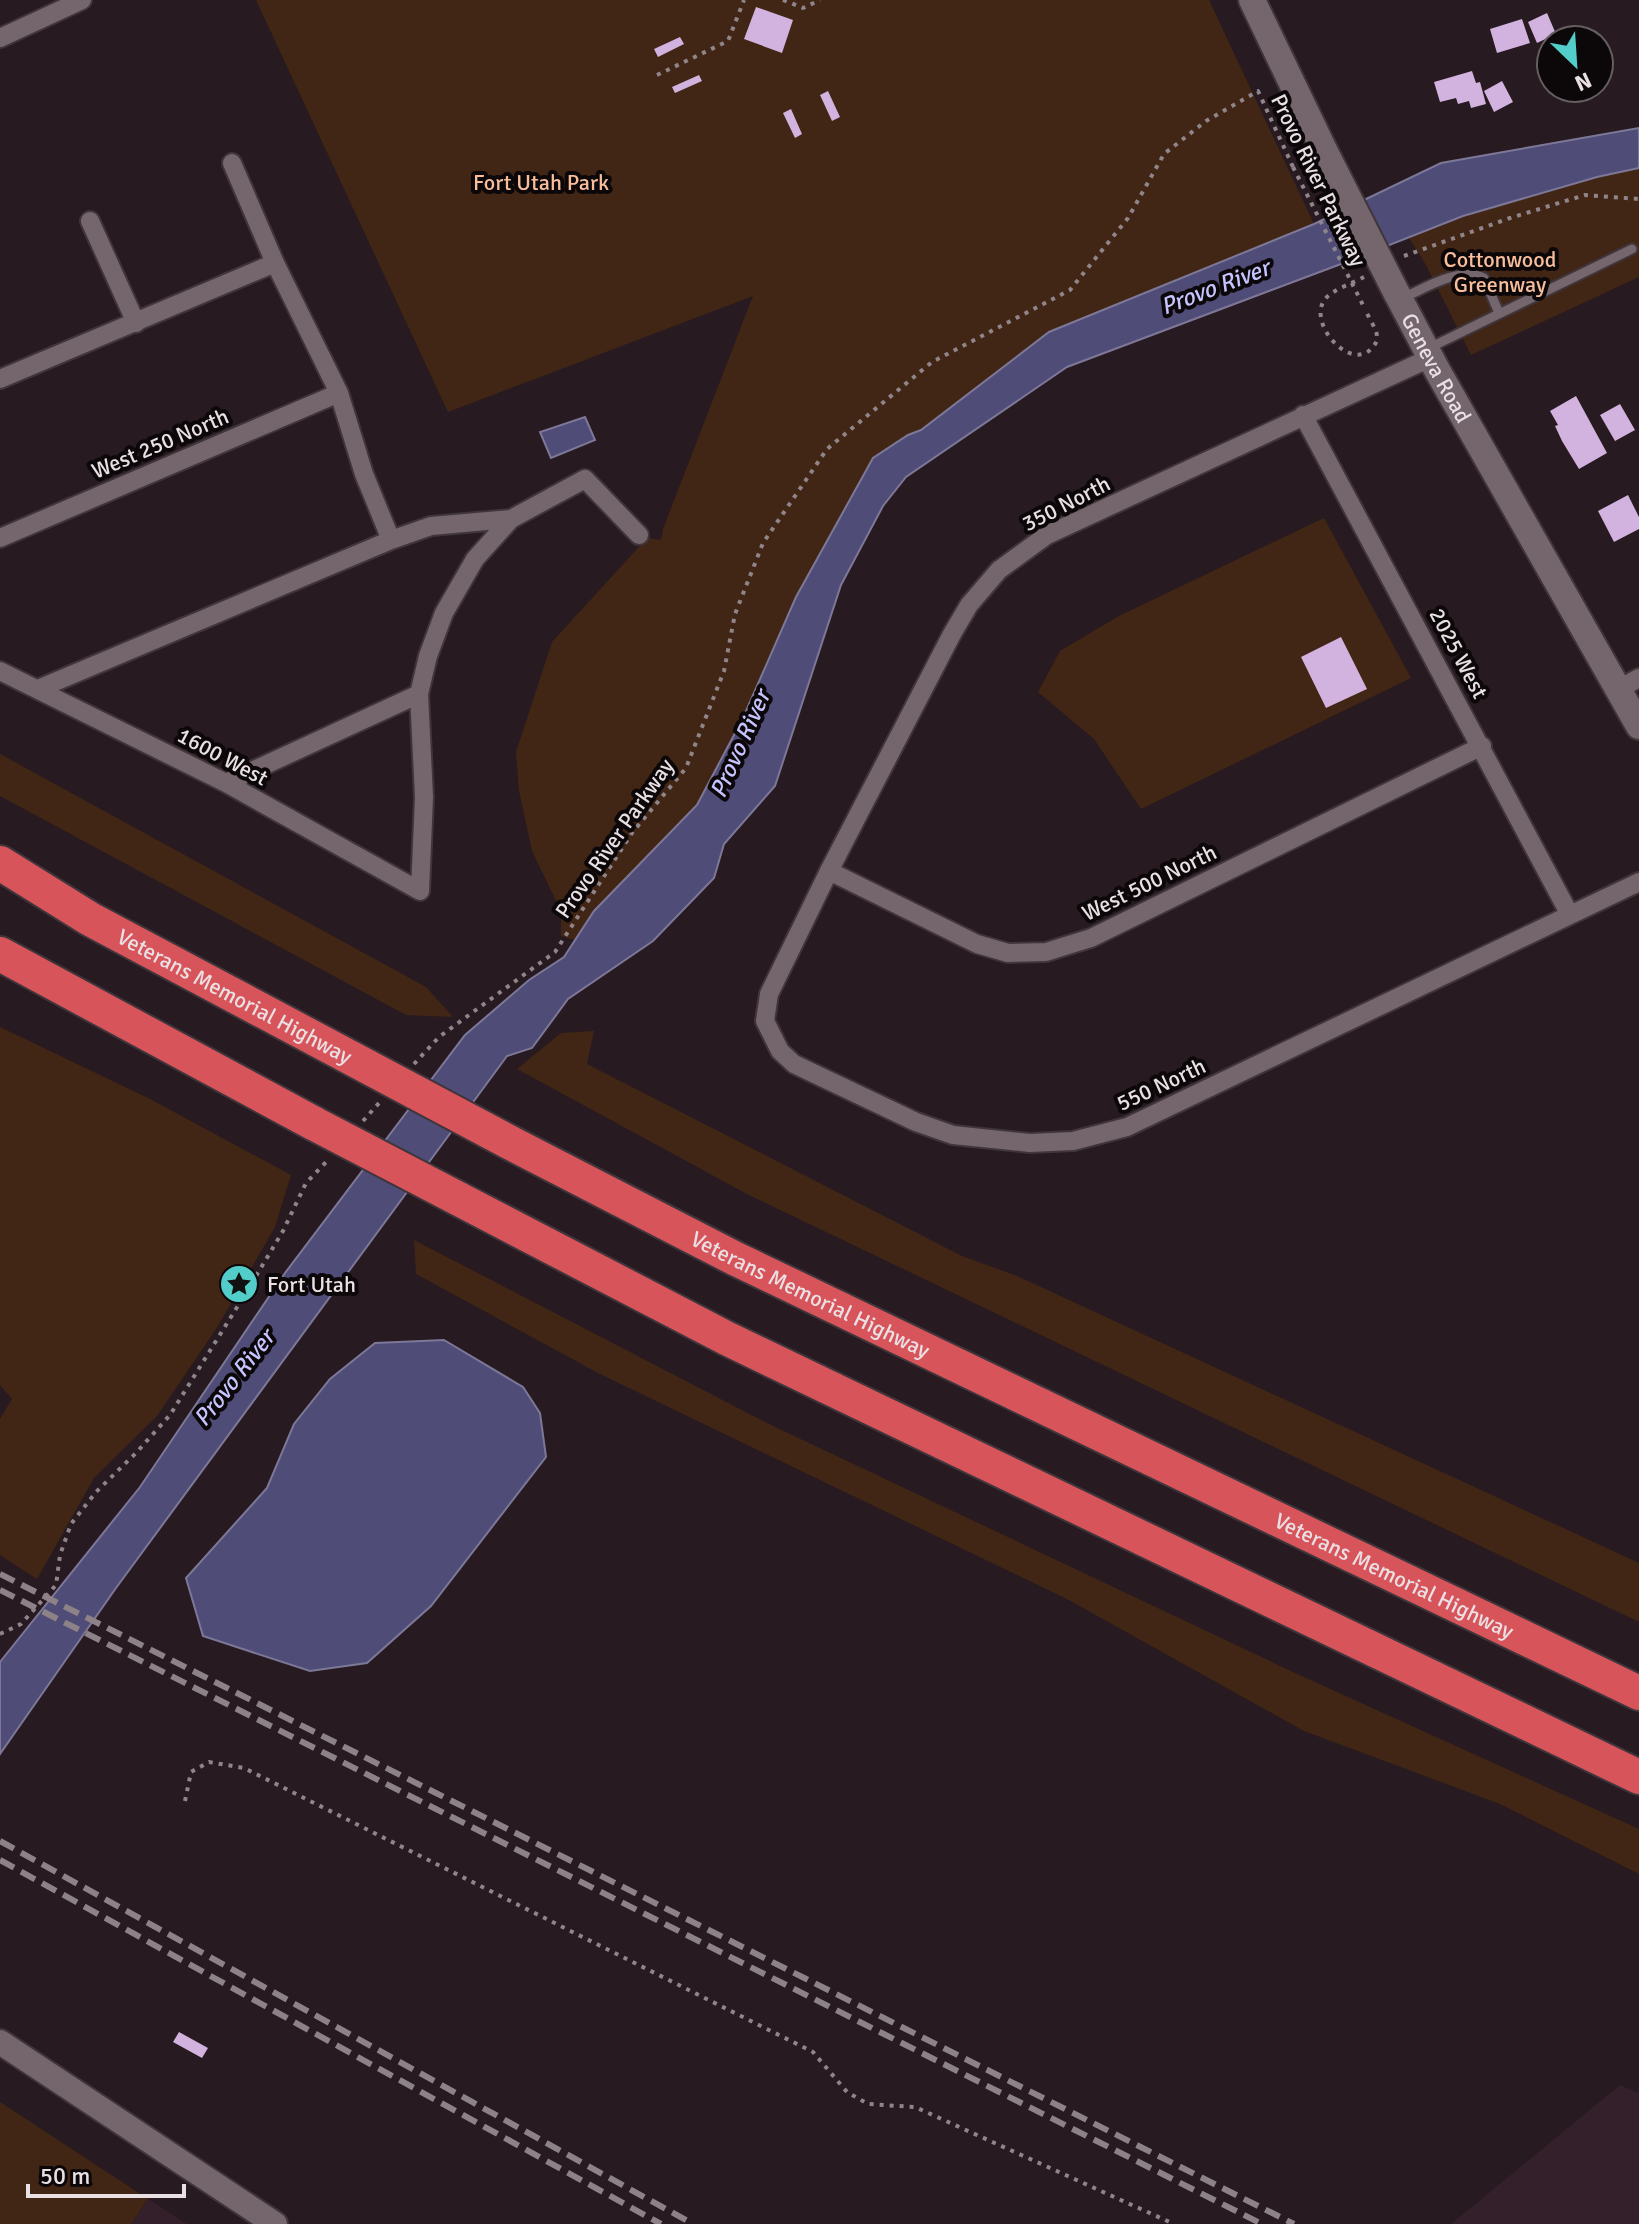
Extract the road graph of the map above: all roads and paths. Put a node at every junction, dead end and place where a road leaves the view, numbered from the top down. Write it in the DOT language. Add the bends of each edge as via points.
graph roads {
  1 [pos="82,0"];
  2 [pos="744,0"];
  3 [pos="783,0"];
  4 [pos="820,0"];
  5 [pos="1252,0"];
  6 [pos="0,38"];
  7 [pos="657,75"];
  8 [pos="232,163"];
  9 [pos="90,221"];
  10 [pos="1632,249"];
  11 [pos="275,263"];
  12 [pos="1398,296"];
  13 [pos="1365,309"];
  14 [pos="1499,313"];
  15 [pos="136,323"];
  16 [pos="1428,354"];
  17 [pos="0,378"];
  18 [pos="339,393"];
  19 [pos="1303,415"];
  20 [pos="511,519"];
  21 [pos="639,535"];
  22 [pos="0,538"];
  23 [pos="391,540"];
  24 [pos="0,671"];
  25 [pos="1629,684"];
  26 [pos="38,689"];
  27 [pos="419,694"];
  28 [pos="1639,726"];
  29 [pos="1482,746"];
  30 [pos="226,783"];
  31 [pos="0,863"];
  32 [pos="829,871"];
  33 [pos="1639,882"];
  34 [pos="1570,915"];
  35 [pos="0,954"];
  36 [pos="408,1071"];
  37 [pos="378,1080"];
  38 [pos="357,1127"];
  39 [pos="337,1150"];
  40 [pos="0,1634"];
  41 [pos="1639,1693"];
  42 [pos="1639,1777"];
  43 [pos="185,1801"];
  44 [pos="0,2042"];
  45 [pos="275,2224"];
  46 [pos="1174,2224"];
  1 -- 6 [label="street"];
  2 -- 7 [label="path" via="728,41"];
  3 -- 4 [label="path" via="803,8"];
  5 -- 12 [label="main road, Geneva Road, bridge"];
  8 -- 11 [label="street"];
  9 -- 15 [label="street"];
  10 -- 14 [label="lane"];
  11 -- 15 [label="street"];
  11 -- 18 [label="street"];
  12 -- 14 [label="lane" via="1475,274 1484,278"];
  12 -- 16 [label="main road, Geneva Road"];
  13 -- 36 [label="path, Provo River Parkway, bridge" via="1258,91 1206,121 1164,154 1128,218 1070,290 932,362 827,449 763,543 735,614 724,671 686,768 632,833 555,952 439,1037"];
  14 -- 16 [label="lane"];
  15 -- 17 [label="street"];
  16 -- 19 [label="street, 350 North"];
  16 -- 25 [label="main road, Geneva Road"];
  18 -- 22 [label="street, West 250 North"];
  18 -- 23 [label="street"];
  19 -- 29 [label="street, 2025 West"];
  19 -- 32 [label="street, 350 North" via="1047,535 999,570 952,634"];
  20 -- 21 [label="street" via="585,479"];
  20 -- 23 [label="street" via="431,526"];
  20 -- 27 [label="street" via="475,559 444,613"];
  23 -- 26 [label="street"];
  24 -- 26 [label="street, 1600 West"];
  25 -- 28 [label="main road, Geneva Road"];
  26 -- 30 [label="street, 1600 West"];
  27 -- 30 [label="street"];
  27 -- 30 [label="street, 1600 West" via="424,797 420,891"];
  29 -- 32 [label="street, West 500 North" via="1091,938 1046,952 1008,953 977,944"];
  29 -- 34 [label="street, 2025 West"];
  31 -- 37 [label="highway, Veterans Memorial Highway"];
  32 -- 34 [label="street, 550 North" via="769,994 765,1021 780,1051 794,1064 916,1122 953,1135 1030,1143 1073,1141 1127,1127"];
  33 -- 34 [label="street, 550 North"];
  35 -- 42 [label="highway, bridge" via="726,1338"];
  37 -- 38 [label="path"];
  37 -- 41 [label="highway, Veterans Memorial Highway, bridge" via="736,1259"];
  39 -- 40 [label="path" via="306,1183 170,1415 71,1524 56,1585 21,1624"];
  43 -- 46 [label="path" via="191,1772 209,1762 244,1768 813,2052 847,2092 868,2104 915,2107"];
  44 -- 45 [label="street"];
}
